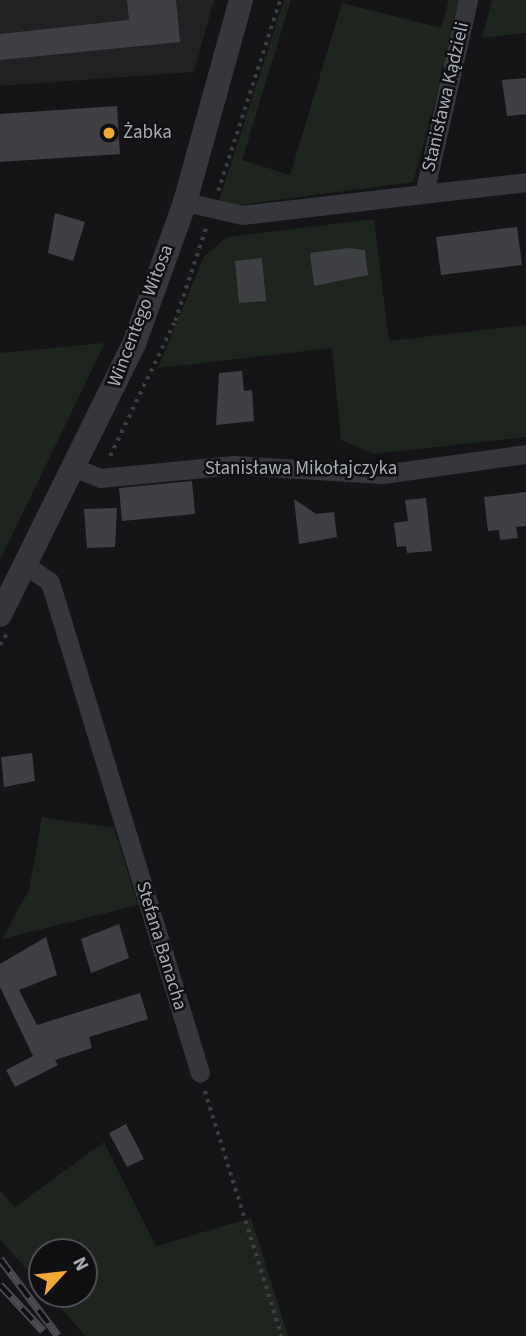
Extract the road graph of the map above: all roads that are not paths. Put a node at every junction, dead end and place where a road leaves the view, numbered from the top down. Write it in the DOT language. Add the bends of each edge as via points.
graph roads {
  1 [pos="241,0"];
  2 [pos="468,0"];
  3 [pos="526,182"];
  4 [pos="424,194"];
  5 [pos="185,202"];
  6 [pos="526,454"];
  7 [pos="77,469"];
  8 [pos="27,566"];
  9 [pos="0,615"];
  10 [pos="200,1073"];
  1 -- 5 [label="street, Wincentego Witosa"];
  2 -- 4 [label="street, Stanisława Kądzieli"];
  3 -- 4 [label="street"];
  4 -- 5 [label="street" via="242,215"];
  5 -- 7 [label="street, Wincentego Witosa" via="134,344"];
  6 -- 7 [label="street, Stanisława Mikołajczyka" via="383,474 234,465 100,478"];
  7 -- 8 [label="street, Wincentego Witosa"];
  8 -- 9 [label="street, Wincentego Witosa"];
  8 -- 10 [label="street, Stefana Banacha" via="50,582"];
}
